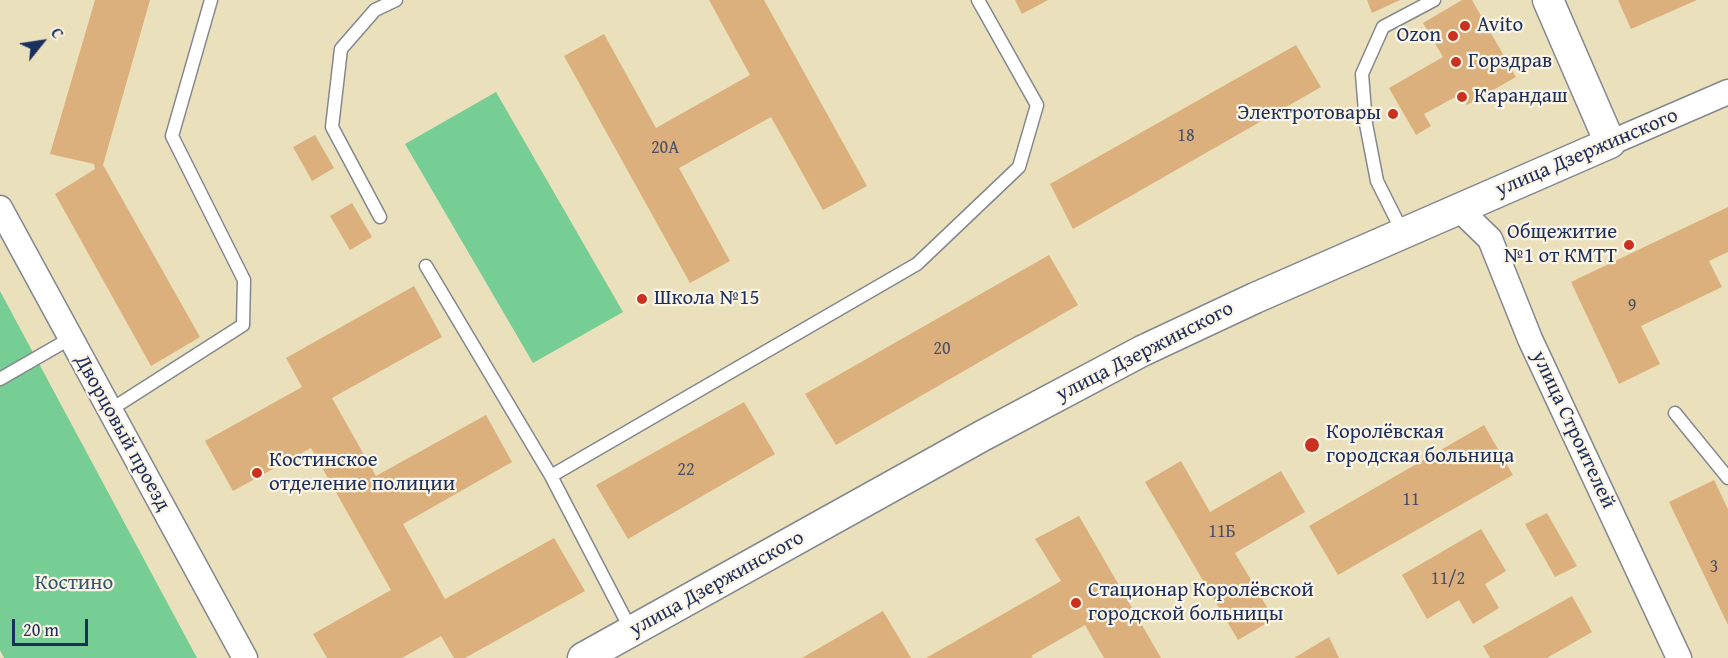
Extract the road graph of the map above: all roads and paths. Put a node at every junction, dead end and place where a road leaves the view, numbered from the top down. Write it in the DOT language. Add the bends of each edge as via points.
graph roads {
  1 [pos="211,0"];
  2 [pos="396,0"];
  3 [pos="978,0"];
  4 [pos="1434,0"];
  5 [pos="1548,0"];
  6 [pos="1728,92"];
  7 [pos="1610,142"];
  8 [pos="0,208"];
  9 [pos="1458,208"];
  10 [pos="380,217"];
  11 [pos="1403,233"];
  12 [pos="426,266"];
  13 [pos="70,338"];
  14 [pos="0,379"];
  15 [pos="110,410"];
  16 [pos="1675,413"];
  17 [pos="551,476"];
  18 [pos="1728,478"];
  19 [pos="631,632"];
  20 [pos="245,658"];
  21 [pos="584,658"];
  22 [pos="1679,658"];
  1 -- 15 [label="lane" via="172,136 244,280 243,325"];
  2 -- 10 [label="lane" via="375,10 340,49 332,127"];
  3 -- 17 [label="lane" via="1037,105 1019,167 917,264"];
  4 -- 11 [label="lane" via="1383,27 1362,74 1377,181"];
  5 -- 7 [label="street"];
  6 -- 7 [label="street, улица Дзержинского"];
  7 -- 9 [label="street, улица Дзержинского"];
  8 -- 13 [label="street, Дворцовый проезд"];
  9 -- 11 [label="street, улица Дзержинского"];
  9 -- 22 [label="street, улица Строителей" via="1490,239 1530,339"];
  11 -- 19 [label="street, улица Дзержинского" via="1142,351 982,435"];
  12 -- 17 [label="lane"];
  13 -- 14 [label="lane"];
  13 -- 15 [label="street, Дворцовый проезд"];
  15 -- 20 [label="street, Дворцовый проезд"];
  16 -- 18 [label="lane"];
  17 -- 19 [label="lane"];
  19 -- 21 [label="street, улица Дзержинского"];
}
